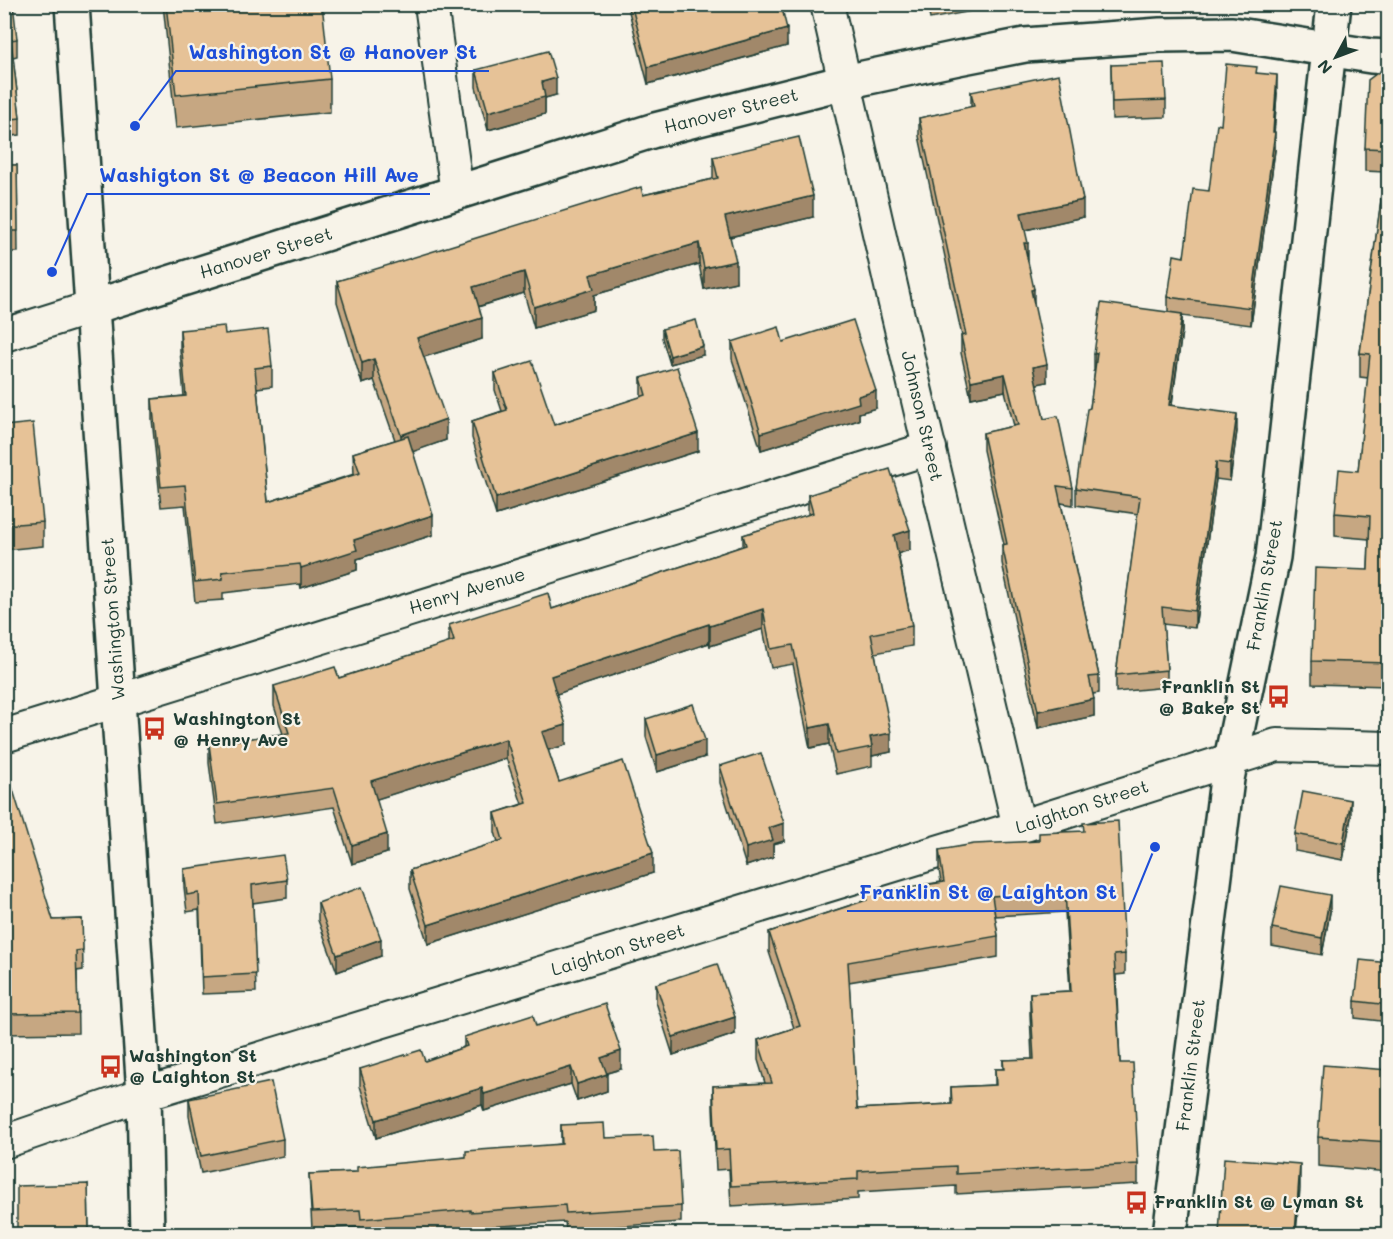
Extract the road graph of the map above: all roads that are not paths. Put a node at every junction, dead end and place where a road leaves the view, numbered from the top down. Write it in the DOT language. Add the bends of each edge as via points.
graph roads {
  1 [pos="72,4"];
  2 [pos="431,4"];
  3 [pos="827,4"];
  4 [pos="1334,4"];
  5 [pos="1330,50"];
  6 [pos="1389,57"];
  7 [pos="845,82"];
  8 [pos="457,193"];
  9 [pos="93,307"];
  10 [pos="4,335"];
  11 [pos="930,448"];
  12 [pos="118,701"];
  13 [pos="4,736"];
  14 [pos="1389,748"];
  15 [pos="1232,759"];
  16 [pos="1019,827"];
  17 [pos="144,1094"];
  18 [pos="4,1142"];
  19 [pos="147,1234"];
  20 [pos="1164,1234"];
  1 -- 9 [label="main road, Washington Street"];
  2 -- 8 [label="street"];
  3 -- 7 [label="street, Johnson Street"];
  4 -- 5 [label="main road, Franklin Street"];
  5 -- 6 [label="main road, Hanover Street"];
  5 -- 7 [label="main road, Hanover Street" via="1232,34 1090,39 1025,45"];
  5 -- 15 [label="main road, Franklin Street" via="1273,557"];
  7 -- 8 [label="main road, Hanover Street" via="655,130"];
  7 -- 11 [label="street, Johnson Street"];
  8 -- 9 [label="main road, Hanover Street"];
  9 -- 10 [label="street"];
  9 -- 12 [label="main road, Washington Street"];
  11 -- 12 [label="street, Henry Avenue"];
  11 -- 16 [label="street, Johnson Street"];
  12 -- 13 [label="street, Henry Avenue"];
  12 -- 17 [label="main road, Washington Street"];
  14 -- 15 [label="street, Laighton Street" via="1277,745"];
  15 -- 16 [label="street, Laighton Street"];
  15 -- 20 [label="main road, Franklin Street"];
  16 -- 17 [label="street, Laighton Street"];
  17 -- 18 [label="street, Laighton Street"];
  17 -- 19 [label="main road, Washington Street"];
}
